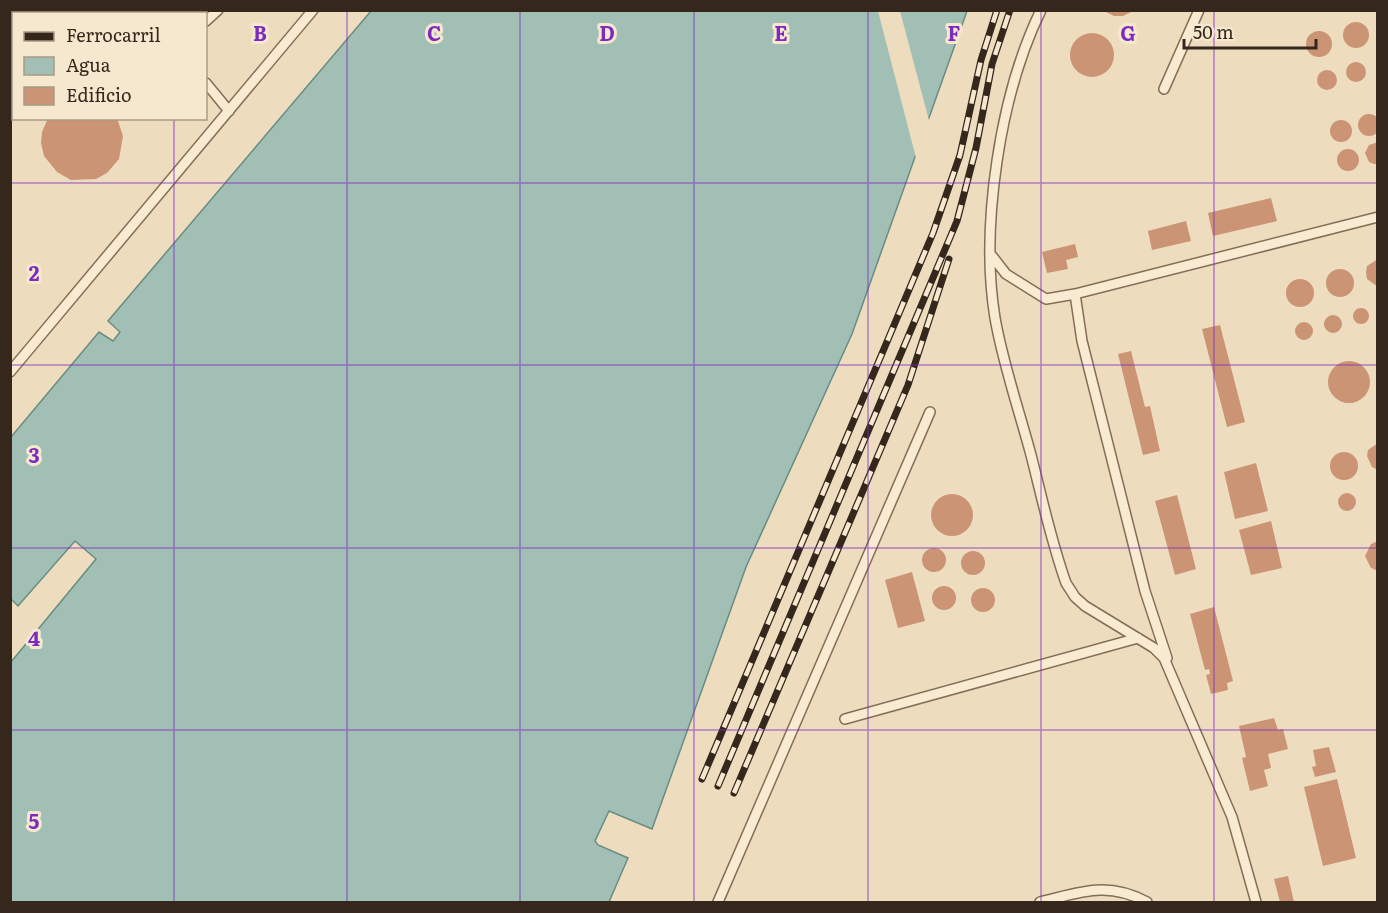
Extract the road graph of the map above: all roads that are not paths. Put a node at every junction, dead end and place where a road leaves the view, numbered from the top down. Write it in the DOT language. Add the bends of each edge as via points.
graph roads {
  1 [pos="313,10"];
  2 [pos="1041,10"];
  3 [pos="1199,10"];
  4 [pos="207,84"];
  5 [pos="1164,89"];
  6 [pos="229,111"];
  7 [pos="1377,217"];
  8 [pos="992,256"];
  9 [pos="1075,294"];
  10 [pos="10,372"];
  11 [pos="930,412"];
  12 [pos="1138,638"];
  13 [pos="1171,671"];
  14 [pos="845,719"];
  15 [pos="718,903"];
  16 [pos="1040,903"];
  17 [pos="1147,903"];
  18 [pos="1256,903"];
  1 -- 6 [label="lane"];
  2 -- 8 [label="lane" via="1014,86 998,155"];
  3 -- 5 [label="lane"];
  4 -- 6 [label="lane"];
  6 -- 10 [label="lane"];
  7 -- 9 [label="lane"];
  8 -- 9 [label="lane" via="1005,274 1046,299"];
  8 -- 12 [label="lane" via="995,320 1066,583 1085,606"];
  9 -- 13 [label="lane" via="1082,341 1139,568"];
  11 -- 15 [label="lane"];
  12 -- 13 [label="lane" via="1154,648"];
  12 -- 14 [label="lane"];
  13 -- 18 [label="lane" via="1232,817"];
  16 -- 17 [label="lane" via="1097,889 1121,891"];
}
